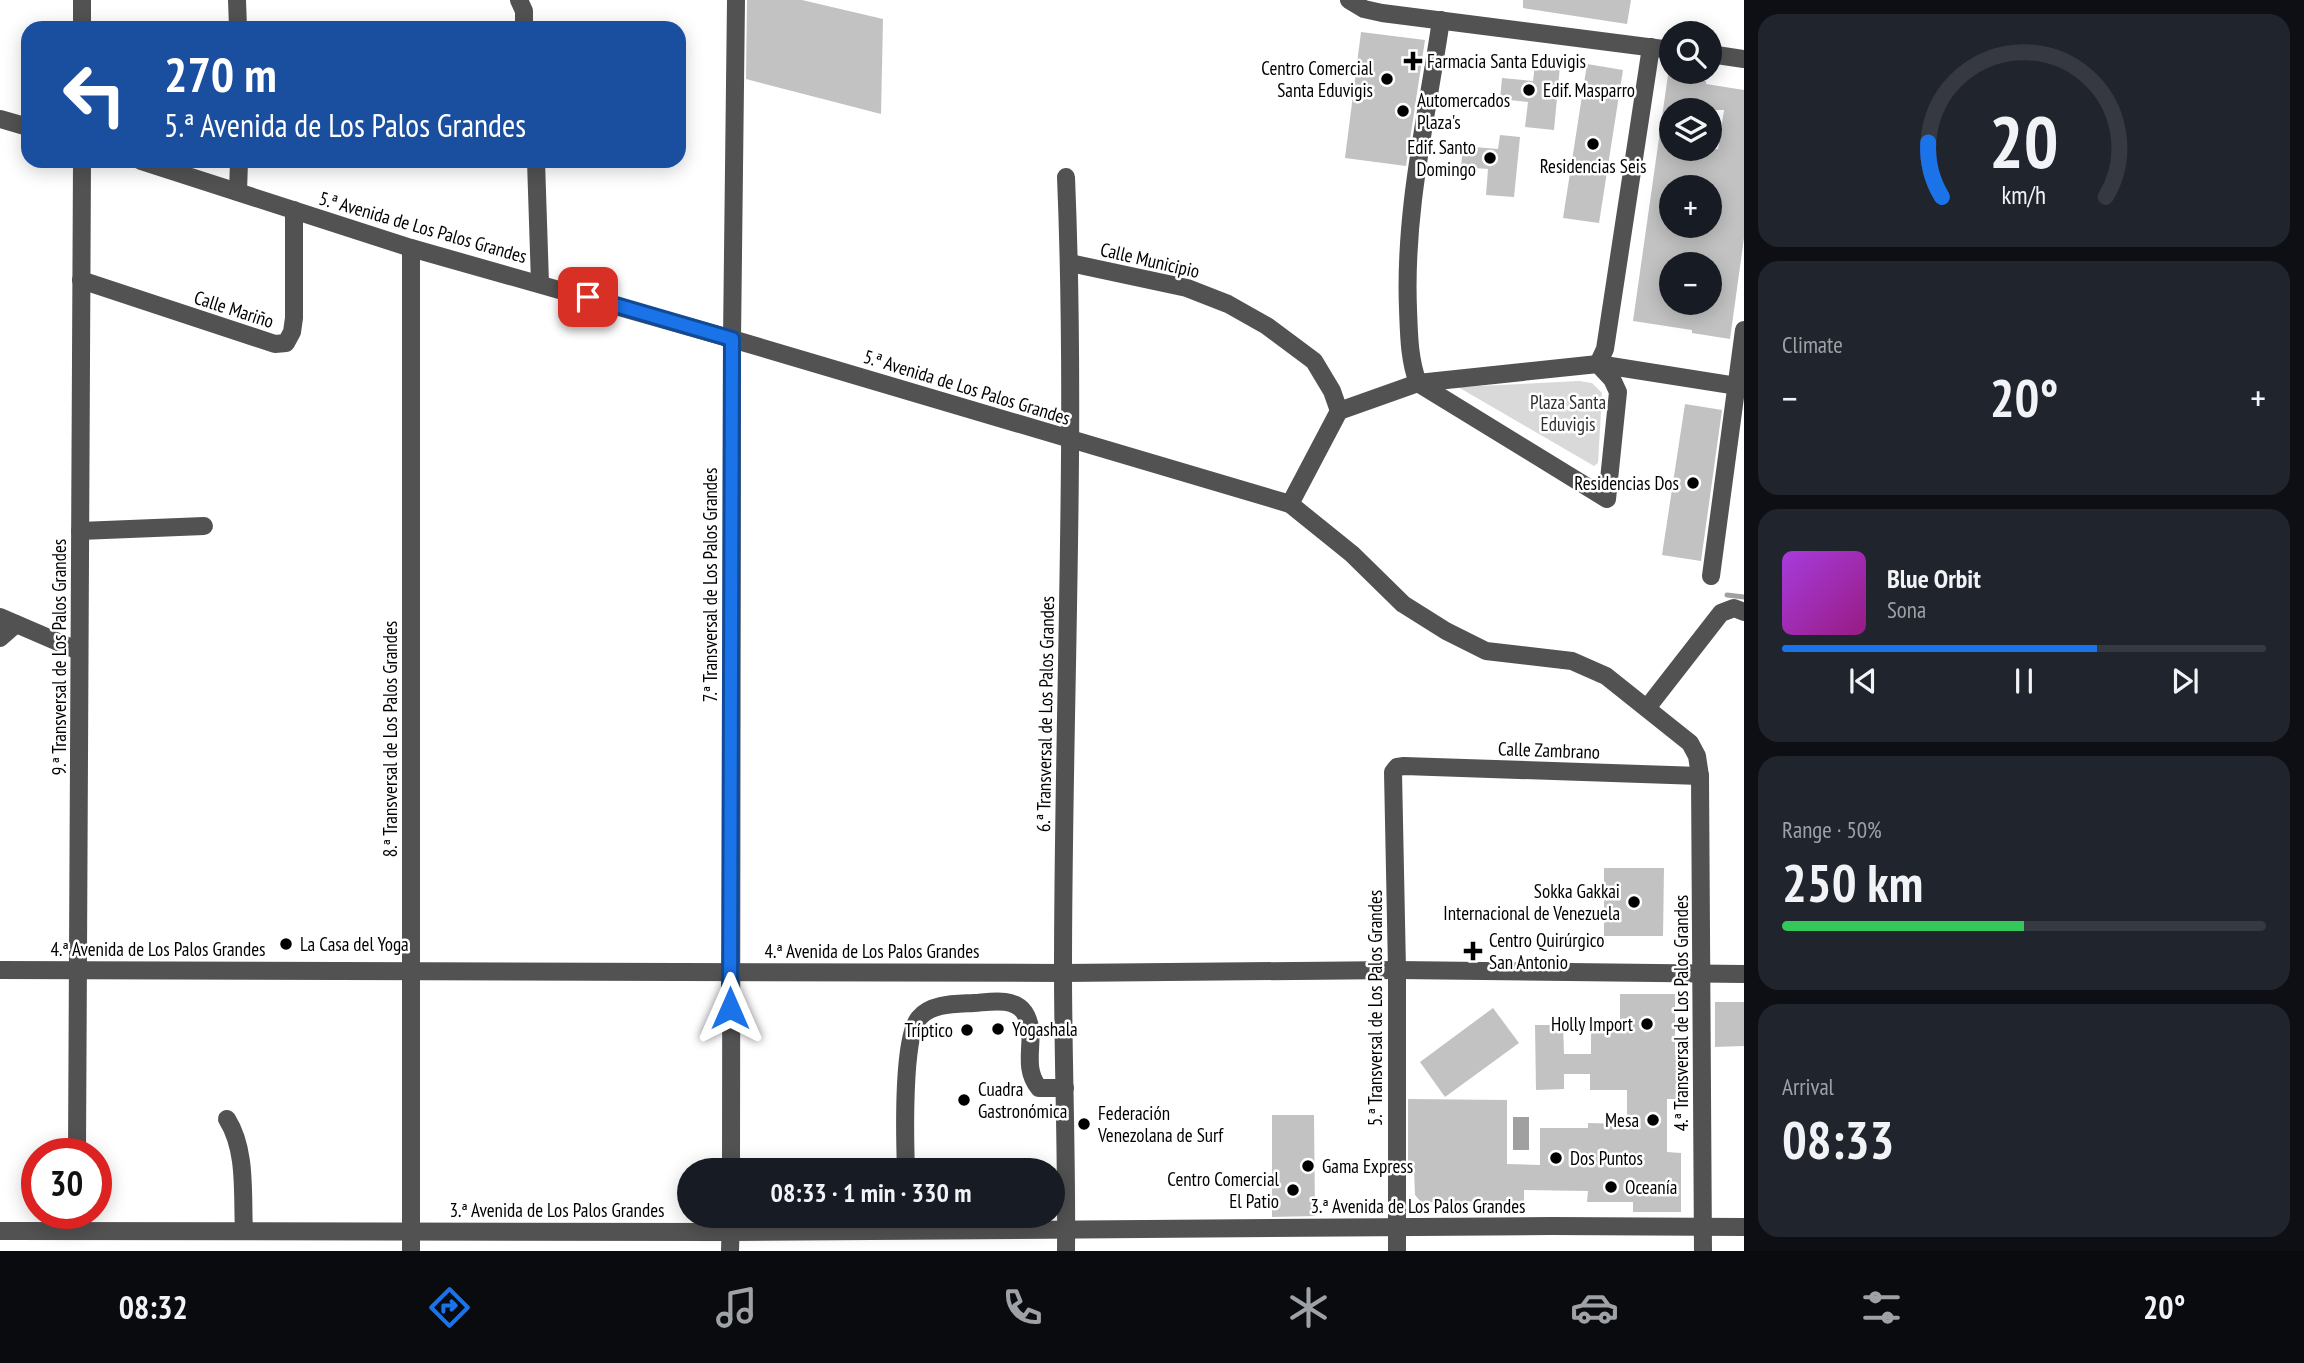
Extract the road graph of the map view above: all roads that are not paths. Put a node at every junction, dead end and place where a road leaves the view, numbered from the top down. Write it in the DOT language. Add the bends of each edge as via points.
graph roads {
  1 [pos="82,0"];
  2 [pos="237,0"];
  3 [pos="519,0"];
  4 [pos="736,0"];
  5 [pos="1349,0"];
  6 [pos="1441,20"];
  7 [pos="82,21"];
  8 [pos="238,21"];
  9 [pos="524,21"];
  10 [pos="1651,47"];
  11 [pos="1659,48"];
  12 [pos="1722,56"];
  13 [pos="1744,59"];
  14 [pos="0,119"];
  15 [pos="21,125"];
  16 [pos="82,168"];
  17 [pos="163,168"];
  18 [pos="239,168"];
  19 [pos="536,168"];
  20 [pos="1066,177"];
  21 [pos="238,192"];
  22 [pos="294,210"];
  23 [pos="411,248"];
  24 [pos="1070,263"];
  25 [pos="81,280"];
  26 [pos="540,283"];
  27 [pos="1744,330"];
  28 [pos="732,339"];
  29 [pos="1598,364"];
  30 [pos="1418,383"];
  31 [pos="1740,386"];
  32 [pos="1339,411"];
  33 [pos="1069,439"];
  34 [pos="1290,504"];
  35 [pos="204,527"];
  36 [pos="80,531"];
  37 [pos="1711,576"];
  38 [pos="1744,612"];
  39 [pos="8,621"];
  40 [pos="0,638"];
  41 [pos="79,651"];
  42 [pos="1647,708"];
  43 [pos="1397,766"];
  44 [pos="1700,776"];
  45 [pos="78,969"];
  46 [pos="0,970"];
  47 [pos="1397,970"];
  48 [pos="412,971"];
  49 [pos="730,971"];
  50 [pos="1063,973"];
  51 [pos="1702,973"];
  52 [pos="1744,974"];
  53 [pos="1065,1088"];
  54 [pos="227,1119"];
  55 [pos="77,1138"];
  56 [pos="730,1158"];
  57 [pos="906,1158"];
  58 [pos="112,1224"];
  59 [pos="677,1225"];
  60 [pos="1396,1227"];
  61 [pos="1703,1227"];
  62 [pos="1744,1227"];
  63 [pos="731,1228"];
  64 [pos="1020,1228"];
  65 [pos="21,1229"];
  66 [pos="411,1230"];
  67 [pos="1066,1230"];
  68 [pos="0,1231"];
  69 [pos="244,1231"];
  70 [pos="411,1251"];
  71 [pos="730,1251"];
  72 [pos="1066,1251"];
  73 [pos="1396,1251"];
  74 [pos="1703,1251"];
  1 -- 7 [label="street"];
  2 -- 8 [label="street"];
  3 -- 9 [label="street"];
  4 -- 28 [label="street, 7.ª Transversal de Los Palos Grandes"];
  5 -- 6 [label="street" via="1382,13"];
  6 -- 10 [label="street"];
  6 -- 30 [label="street" via="1412,200 1407,291 1412,367"];
  10 -- 11 [label="street"];
  10 -- 29 [label="street" via="1605,349"];
  12 -- 13 [label="street"];
  14 -- 15 [label="street"];
  16 -- 25 [label="street, 9.ª Transversal de Los Palos Grandes"];
  17 -- 21 [label="street, 5.ª Avenida de Los Palos Grandes"];
  18 -- 21 [label="street"];
  19 -- 26 [label="street"];
  20 -- 24 [label="street, 6.ª Transversal de Los Palos Grandes"];
  21 -- 22 [label="street, 5.ª Avenida de Los Palos Grandes"];
  22 -- 23 [label="street, 5.ª Avenida de Los Palos Grandes"];
  22 -- 25 [label="street, Calle Mariño" via="294,318 286,343 275,344"];
  23 -- 26 [label="street, 5.ª Avenida de Los Palos Grandes"];
  23 -- 48 [label="street, 8.ª Transversal de Los Palos Grandes"];
  24 -- 32 [label="street, Calle Municipio" via="1187,288 1238,310 1314,361"];
  24 -- 33 [label="street, 6.ª Transversal de Los Palos Grandes"];
  25 -- 36 [label="street, 9.ª Transversal de Los Palos Grandes"];
  26 -- 28 [label="street, 5.ª Avenida de Los Palos Grandes"];
  27 -- 31 [label="street"];
  28 -- 33 [label="street, 5.ª Avenida de Los Palos Grandes"];
  28 -- 49 [label="street, 7.ª Transversal de Los Palos Grandes"];
  29 -- 30 [label="street"];
  29 -- 30 [label="street" via="1619,392 1607,499"];
  29 -- 31 [label="street"];
  30 -- 32 [label="street"];
  31 -- 37 [label="street"];
  32 -- 34 [label="street"];
  33 -- 34 [label="street, 5.ª Avenida de Los Palos Grandes"];
  33 -- 50 [label="street, 6.ª Transversal de Los Palos Grandes"];
  34 -- 42 [label="street, 5.ª Avenida de Los Palos Grandes" via="1352,554 1403,604 1446,631 1486,650 1572,661 1606,676"];
  35 -- 36 [label="street"];
  36 -- 41 [label="street, 9.ª Transversal de Los Palos Grandes"];
  38 -- 42 [label="street" via="1734,608 1721,613"];
  39 -- 40 [label="street"];
  39 -- 41 [label="street"];
  41 -- 45 [label="street, 9.ª Transversal de Los Palos Grandes"];
  42 -- 44 [label="street, 5.ª Avenida de Los Palos Grandes" via="1690,743"];
  43 -- 44 [label="street, Calle Zambrano"];
  43 -- 47 [label="street, 5.ª Transversal de Los Palos Grandes" via="1393,772"];
  44 -- 51 [label="street, 4.ª Transversal de Los Palos Grandes"];
  45 -- 46 [label="street, 4.ª Avenida de Los Palos Grandes"];
  45 -- 48 [label="street, 4.ª Avenida de Los Palos Grandes"];
  45 -- 55 [label="street, 9.ª Transversal de Los Palos Grandes"];
  47 -- 50 [label="street, 4.ª Avenida de Los Palos Grandes"];
  47 -- 51 [label="street, 4.ª Avenida de Los Palos Grandes"];
  47 -- 60 [label="street, 5.ª Transversal de Los Palos Grandes"];
  48 -- 49 [label="street, 4.ª Avenida de Los Palos Grandes"];
  48 -- 66 [label="street, 8.ª Transversal de Los Palos Grandes"];
  49 -- 50 [label="street, 4.ª Avenida de Los Palos Grandes"];
  49 -- 56 [label="street, 7.ª Transversal de Los Palos Grandes"];
  50 -- 53 [label="street, 6.ª Transversal de Los Palos Grandes"];
  51 -- 52 [label="street, 4.ª Avenida de Los Palos Grandes"];
  51 -- 61 [label="street, 4.ª Transversal de Los Palos Grandes"];
  53 -- 57 [label="street" via="1038,1088 1031,1079 1030,1025 1024,1011 1013,1003 943,1005 919,1017 913,1028 905,1090"];
  53 -- 67 [label="street, 6.ª Transversal de Los Palos Grandes"];
  54 -- 69 [label="street" via="240,1149"];
  58 -- 69 [label="street, 3.ª Avenida de Los Palos Grandes"];
  59 -- 66 [label="street, 3.ª Avenida de Los Palos Grandes"];
  60 -- 61 [label="street, 3.ª Avenida de Los Palos Grandes"];
  60 -- 67 [label="street, 3.ª Avenida de Los Palos Grandes"];
  60 -- 73 [label="street, 5.ª Transversal de Los Palos Grandes"];
  61 -- 62 [label="street, 3.ª Avenida de Los Palos Grandes"];
  61 -- 74 [label="street, 4.ª Transversal de Los Palos Grandes"];
  63 -- 71 [label="street"];
  64 -- 67 [label="street, 3.ª Avenida de Los Palos Grandes"];
  65 -- 68 [label="street, 3.ª Avenida de Los Palos Grandes"];
  66 -- 69 [label="street, 3.ª Avenida de Los Palos Grandes"];
  66 -- 70 [label="street, 8.ª Transversal de Los Palos Grandes"];
  67 -- 72 [label="street, 6.ª Transversal de Los Palos Grandes"];
}
